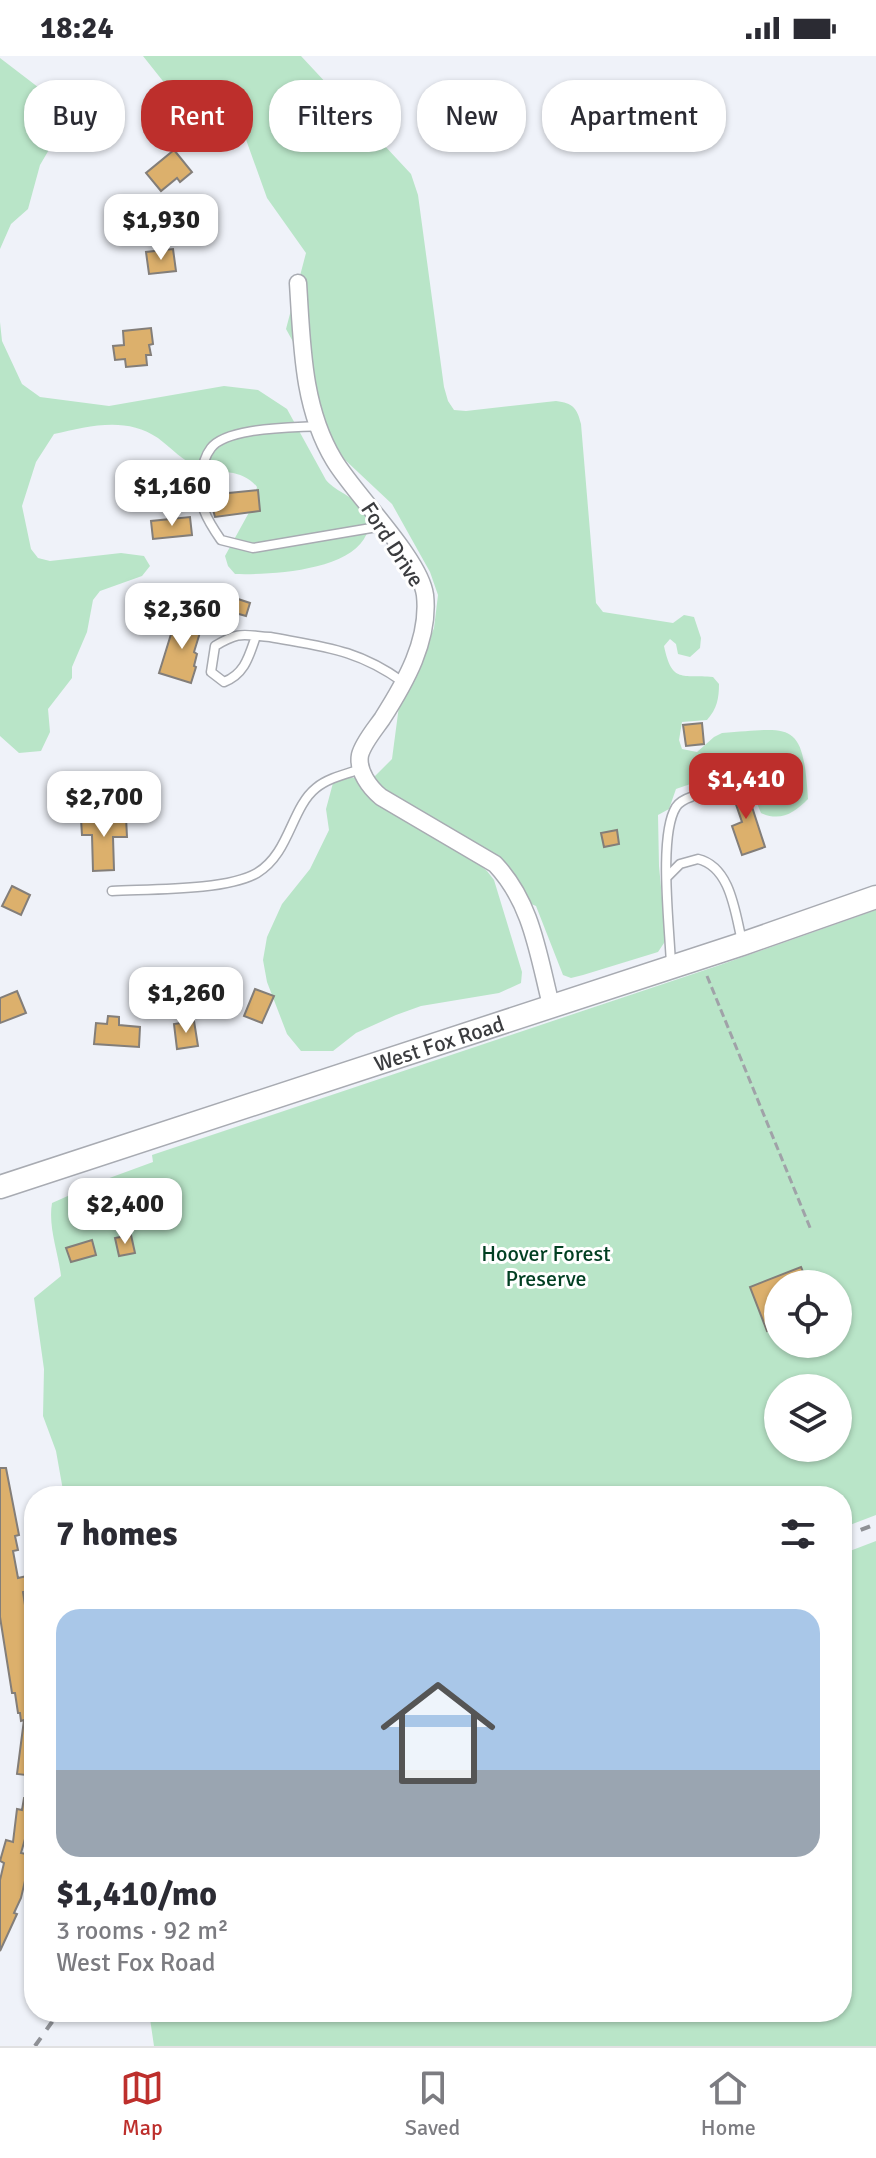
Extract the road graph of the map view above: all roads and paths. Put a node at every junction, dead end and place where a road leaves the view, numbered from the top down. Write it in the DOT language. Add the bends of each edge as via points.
graph roads {
  1 [pos="298,283"];
  2 [pos="319,426"];
  3 [pos="383,526"];
  4 [pos="256,636"];
  5 [pos="404,682"];
  6 [pos="361,769"];
  7 [pos="691,797"];
  8 [pos="667,876"];
  9 [pos="112,891"];
  10 [pos="876,897"];
  11 [pos="742,944"];
  12 [pos="700,958"];
  13 [pos="671,967"];
  14 [pos="551,1005"];
  15 [pos="0,1187"];
  16 [pos="811,1230"];
  1 -- 2 [label="street, Ford Drive" via="305,374"];
  2 -- 3 [label="street, Ford Drive" via="333,460"];
  2 -- 3 [label="lane" via="235,434 213,445 204,460 198,494 210,525 221,540 253,548"];
  3 -- 5 [label="street, Ford Drive" via="425,592 425,624"];
  4 -- 4 [label="lane" via="234,635 215,646 211,672 224,682 234,678 245,666"];
  4 -- 5 [label="lane" via="352,653"];
  5 -- 6 [label="street, Ford Drive" via="360,755"];
  6 -- 9 [label="lane" via="313,790 277,853 258,872 217,884"];
  6 -- 14 [label="street" via="381,797 495,864 509,879 530,922"];
  7 -- 8 [label="lane" via="679,802 672,815"];
  8 -- 11 [label="lane" via="680,864 698,859 718,870"];
  8 -- 13 [label="lane"];
  10 -- 11 [label="street, West Fox Road"];
  11 -- 12 [label="street, West Fox Road"];
  12 -- 13 [label="street, West Fox Road"];
  12 -- 16 [label="path"];
  13 -- 14 [label="street, West Fox Road"];
  14 -- 15 [label="street, West Fox Road"];
}
